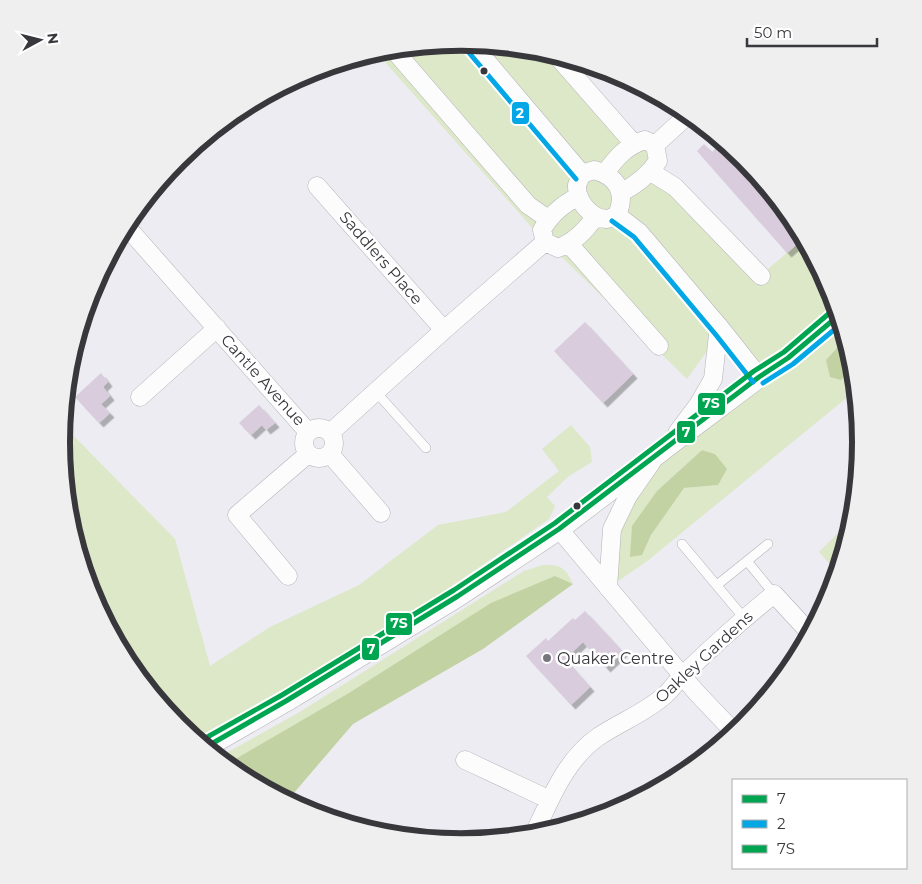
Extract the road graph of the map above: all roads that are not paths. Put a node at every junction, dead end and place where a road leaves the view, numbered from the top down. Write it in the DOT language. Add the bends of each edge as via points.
graph roads {
  1 [pos="477,52"];
  2 [pos="400,57"];
  3 [pos="566,66"];
  4 [pos="682,120"];
  5 [pos="634,144"];
  6 [pos="655,145"];
  7 [pos="651,172"];
  8 [pos="605,173"];
  9 [pos="582,174"];
  10 [pos="318,186"];
  11 [pos="620,193"];
  12 [pos="579,196"];
  13 [pos="617,215"];
  14 [pos="596,216"];
  15 [pos="548,219"];
  16 [pos="132,232"];
  17 [pos="545,242"];
  18 [pos="570,244"];
  19 [pos="761,276"];
  20 [pos="832,321"];
  21 [pos="719,326"];
  22 [pos="217,328"];
  23 [pos="444,330"];
  24 [pos="659,346"];
  25 [pos="759,377"];
  26 [pos="376,392"];
  27 [pos="140,397"];
  28 [pos="308,432"];
  29 [pos="330,433"];
  30 [pos="426,448"];
  31 [pos="662,450"];
  32 [pos="308,454"];
  33 [pos="330,454"];
  34 [pos="381,513"];
  35 [pos="559,529"];
  36 [pos="682,544"];
  37 [pos="768,544"];
  38 [pos="747,561"];
  39 [pos="288,576"];
  40 [pos="717,585"];
  41 [pos="608,588"];
  42 [pos="774,594"];
  43 [pos="744,618"];
  44 [pos="804,627"];
  45 [pos="683,675"];
  46 [pos="729,726"];
  47 [pos="212,743"];
  48 [pos="465,760"];
  49 [pos="550,800"];
  50 [pos="538,825"];
  1 -- 9 [label="street"];
  2 -- 15 [label="street" via="528,205"];
  3 -- 5 [label="street"];
  4 -- 6 [label="street"];
  5 -- 6 [label="street" via="645,140"];
  5 -- 8 [label="street"];
  6 -- 7 [label="street" via="658,161"];
  7 -- 11 [label="street"];
  7 -- 19 [label="street" via="675,188"];
  8 -- 9 [label="street" via="594,170"];
  8 -- 11 [label="street" via="616,182"];
  9 -- 12 [label="street" via="577,185"];
  10 -- 23 [label="street, Saddlers Place"];
  11 -- 13 [label="street" via="621,206"];
  12 -- 14 [label="street"];
  12 -- 15 [label="street"];
  13 -- 14 [label="street" via="608,219"];
  13 -- 21 [label="street" via="639,232"];
  14 -- 18 [label="street"];
  15 -- 17 [label="street" via="542,230"];
  16 -- 22 [label="street, Cantle Avenue"];
  17 -- 18 [label="street" via="558,248"];
  17 -- 23 [label="street"];
  18 -- 24 [label="street"];
  20 -- 25 [label="street" via="788,358"];
  21 -- 25 [label="street"];
  21 -- 31 [label="street" via="713,378 698,404"];
  22 -- 27 [label="street, Cantle Avenue"];
  22 -- 28 [label="street, Cantle Avenue"];
  23 -- 26 [label="street"];
  25 -- 31 [label="street"];
  26 -- 29 [label="street"];
  26 -- 30 [label="lane"];
  28 -- 29 [label="street" via="322,428"];
  28 -- 32 [label="street" via="304,445"];
  29 -- 33 [label="street" via="334,446"];
  31 -- 35 [label="street"];
  31 -- 41 [label="street" via="628,496 612,528"];
  32 -- 33 [label="street" via="321,458"];
  32 -- 39 [label="street" via="237,515"];
  33 -- 34 [label="street"];
  35 -- 41 [label="street"];
  35 -- 47 [label="street" via="442,606"];
  36 -- 40 [label="lane"];
  37 -- 38 [label="lane"];
  38 -- 40 [label="lane"];
  38 -- 42 [label="lane"];
  40 -- 43 [label="lane"];
  41 -- 45 [label="street"];
  42 -- 43 [label="street, Oakley Gardens"];
  42 -- 44 [label="street"];
  43 -- 45 [label="street, Oakley Gardens"];
  45 -- 46 [label="street"];
  45 -- 49 [label="street, Oakley Gardens" via="652,706 597,738 571,762"];
  48 -- 49 [label="street"];
  49 -- 50 [label="street, Oakley Gardens"];
}
